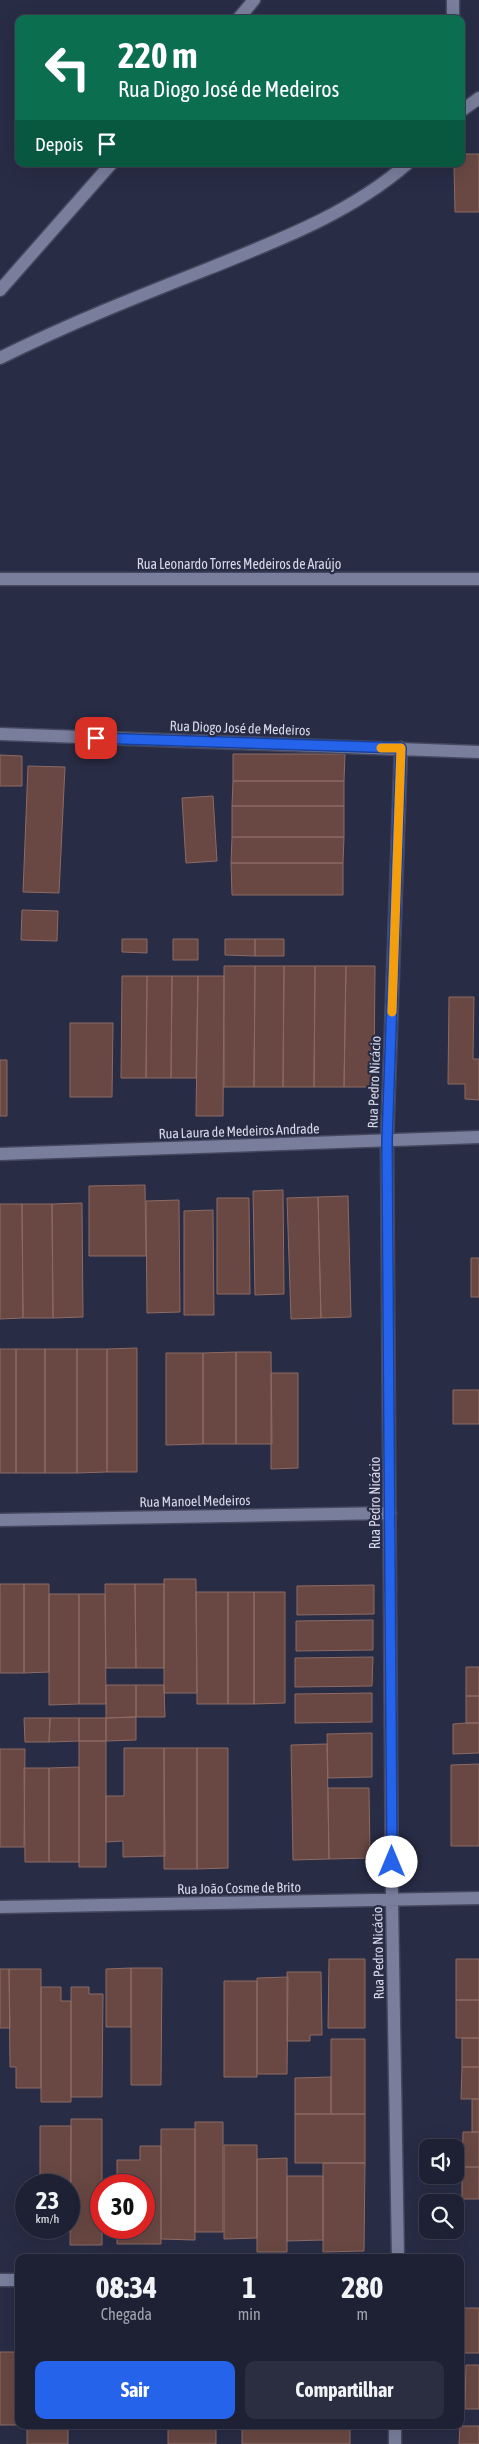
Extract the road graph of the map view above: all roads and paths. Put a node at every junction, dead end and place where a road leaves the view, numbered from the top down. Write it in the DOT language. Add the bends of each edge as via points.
graph roads {
  1 [pos="254,0"];
  2 [pos="453,0"];
  3 [pos="241,15"];
  4 [pos="453,15"];
  5 [pos="479,98"];
  6 [pos="465,108"];
  7 [pos="108,167"];
  8 [pos="402,167"];
  9 [pos="0,290"];
  10 [pos="0,358"];
  11 [pos="0,579"];
  12 [pos="479,579"];
  13 [pos="0,734"];
  14 [pos="401,748"];
  15 [pos="479,752"];
  16 [pos="479,1137"];
  17 [pos="387,1141"];
  18 [pos="0,1154"];
  19 [pos="390,1512"];
  20 [pos="0,1520"];
  21 [pos="479,1898"];
  22 [pos="392,1900"];
  23 [pos="0,1907"];
  24 [pos="398,2254"];
  25 [pos="0,2280"];
  26 [pos="15,2280"];
  27 [pos="395,2429"];
  28 [pos="395,2444"];
  1 -- 3 [label="street"];
  2 -- 4 [label="street"];
  5 -- 6 [label="street"];
  7 -- 9 [label="street"];
  8 -- 10 [label="street" via="371,193 301,232 95,314"];
  11 -- 12 [label="street, Rua Leonardo Torres Medeiros de Araújo"];
  13 -- 14 [label="street, Rua Diogo José de Medeiros"];
  14 -- 15 [label="street, Rua Diogo José de Medeiros"];
  14 -- 17 [label="street, Rua Pedro Nicácio"];
  16 -- 17 [label="street, Rua Laura de Medeiros Andrade"];
  17 -- 18 [label="street, Rua Laura de Medeiros Andrade"];
  17 -- 19 [label="street, Rua Pedro Nicácio"];
  19 -- 20 [label="street, Rua Manoel Medeiros"];
  19 -- 22 [label="street, Rua Pedro Nicácio"];
  21 -- 22 [label="street, Rua João Cosme de Brito"];
  22 -- 23 [label="street, Rua João Cosme de Brito"];
  22 -- 24 [label="street, Rua Pedro Nicácio"];
  25 -- 26 [label="street"];
  27 -- 28 [label="street"];
}
